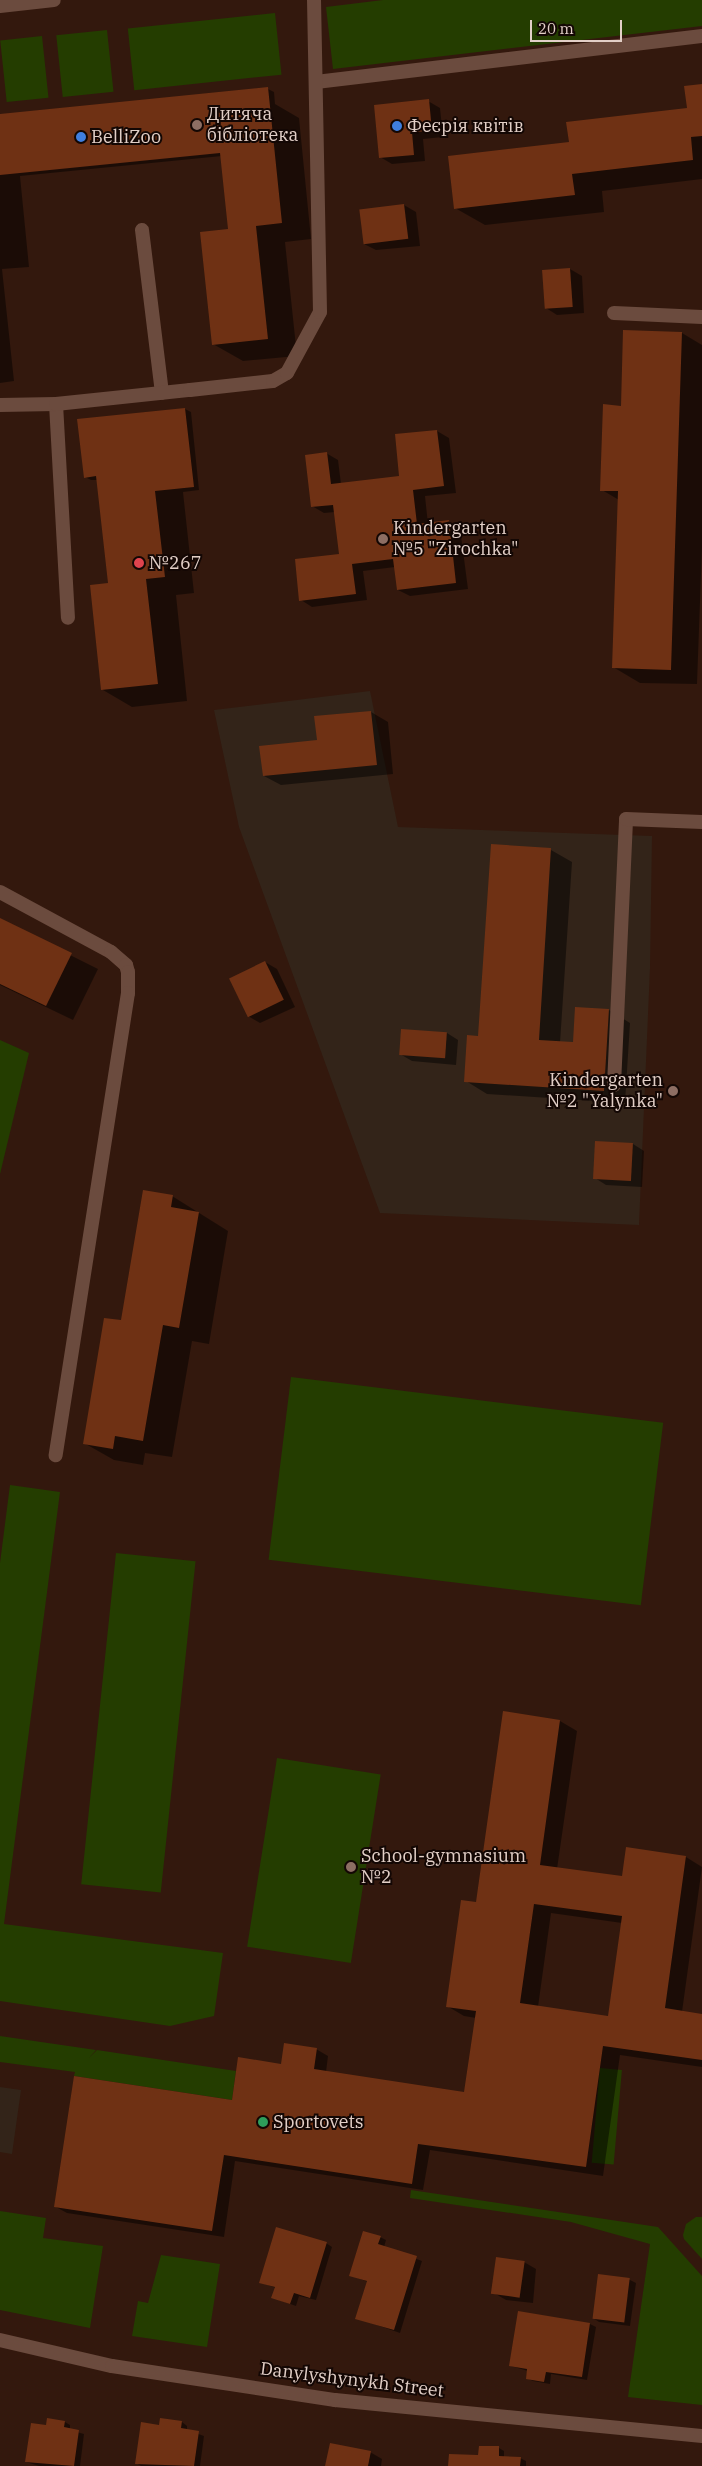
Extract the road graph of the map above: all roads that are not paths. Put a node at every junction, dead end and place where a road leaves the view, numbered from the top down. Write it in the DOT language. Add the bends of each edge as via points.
graph roads {
  1 [pos="54,0"];
  2 [pos="314,0"];
  3 [pos="0,6"];
  4 [pos="702,36"];
  5 [pos="316,82"];
  6 [pos="142,230"];
  7 [pos="614,313"];
  8 [pos="702,317"];
  9 [pos="162,393"];
  10 [pos="56,404"];
  11 [pos="0,405"];
  12 [pos="68,618"];
  13 [pos="702,822"];
  14 [pos="0,892"];
  15 [pos="614,1085"];
  16 [pos="56,1455"];
  17 [pos="0,2340"];
  18 [pos="702,2436"];
  1 -- 3 [label="street"];
  2 -- 5 [label="street"];
  4 -- 5 [label="street"];
  5 -- 9 [label="street" via="320,312 292,367 281,378"];
  6 -- 9 [label="street"];
  7 -- 8 [label="street"];
  9 -- 10 [label="street"];
  10 -- 11 [label="street"];
  10 -- 12 [label="street"];
  13 -- 15 [label="street" via="626,819"];
  14 -- 16 [label="street" via="111,952 126,965 128,972 128,993"];
  17 -- 18 [label="street, Danylyshynykh Street" via="112,2366 335,2400"];
}
